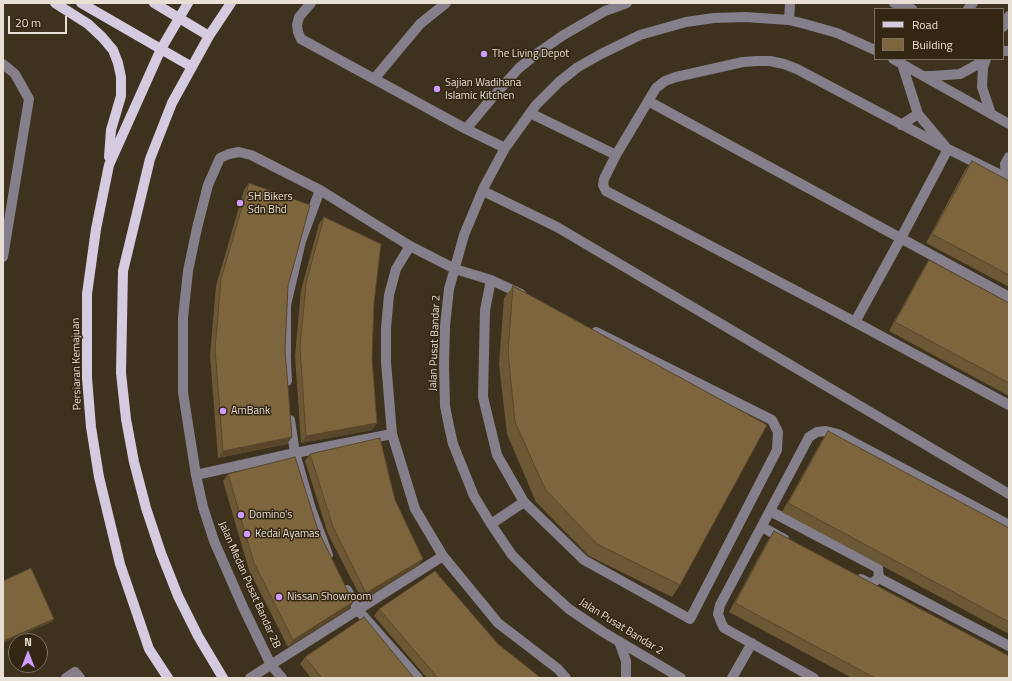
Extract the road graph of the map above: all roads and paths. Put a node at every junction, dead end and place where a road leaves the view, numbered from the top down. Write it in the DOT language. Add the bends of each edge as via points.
graph roads {
  1 [pos="55,3"];
  2 [pos="81,3"];
  3 [pos="154,3"];
  4 [pos="188,3"];
  5 [pos="230,3"];
  6 [pos="311,3"];
  7 [pos="446,3"];
  8 [pos="627,3"];
  9 [pos="790,3"];
  10 [pos="894,3"];
  11 [pos="604,7"];
  12 [pos="909,8"];
  13 [pos="1009,16"];
  14 [pos="179,18"];
  15 [pos="789,20"];
  16 [pos="1004,25"];
  17 [pos="209,36"];
  18 [pos="161,49"];
  19 [pos="874,50"];
  20 [pos="985,60"];
  21 [pos="898,61"];
  22 [pos="3,64"];
  23 [pos="192,67"];
  24 [pos="924,75"];
  25 [pos="374,79"];
  26 [pos="648,101"];
  27 [pos="530,113"];
  28 [pos="918,114"];
  29 [pos="990,114"];
  30 [pos="1009,124"];
  31 [pos="901,125"];
  32 [pos="466,129"];
  33 [pos="505,148"];
  34 [pos="948,150"];
  35 [pos="616,155"];
  36 [pos="1009,157"];
  37 [pos="109,165"];
  38 [pos="1008,178"];
  39 [pos="320,190"];
  40 [pos="483,191"];
  41 [pos="901,238"];
  42 [pos="410,246"];
  43 [pos="3,257"];
  44 [pos="455,268"];
  45 [pos="491,280"];
  46 [pos="526,297"];
  47 [pos="1009,297"];
  48 [pos="855,322"];
  49 [pos="589,328"];
  50 [pos="287,390"];
  51 [pos="1009,405"];
  52 [pos="288,412"];
  53 [pos="392,434"];
  54 [pos="295,453"];
  55 [pos="196,475"];
  56 [pos="1009,494"];
  57 [pos="524,502"];
  58 [pos="770,511"];
  59 [pos="491,524"];
  60 [pos="1009,525"];
  61 [pos="762,527"];
  62 [pos="796,545"];
  63 [pos="443,556"];
  64 [pos="332,564"];
  65 [pos="851,573"];
  66 [pos="879,578"];
  67 [pos="343,584"];
  68 [pos="358,610"];
  69 [pos="619,642"];
  70 [pos="752,643"];
  71 [pos="1009,646"];
  72 [pos="271,665"];
  73 [pos="78,675"];
  74 [pos="66,678"];
  75 [pos="168,678"];
  76 [pos="223,678"];
  77 [pos="250,678"];
  78 [pos="282,678"];
  79 [pos="418,678"];
  80 [pos="566,678"];
  81 [pos="626,678"];
  82 [pos="681,678"];
  83 [pos="732,678"];
  84 [pos="814,678"];
  1 -- 37 [label="main road" via="88,24 102,37 113,50 118,63 121,96 111,130"];
  2 -- 18 [label="main road"];
  3 -- 14 [label="main road"];
  4 -- 14 [label="main road, Persiaran Kemajuan"];
  5 -- 17 [label="main road"];
  6 -- 25 [label="street" via="299,18 297,25 301,39"];
  7 -- 25 [label="street" via="420,24"];
  8 -- 11 [label="street"];
  9 -- 15 [label="street"];
  10 -- 12 [label="street"];
  11 -- 32 [label="street" via="519,68"];
  13 -- 16 [label="street"];
  14 -- 17 [label="main road"];
  14 -- 18 [label="main road, Persiaran Kemajuan"];
  15 -- 19 [label="street, Jalan Pusat Bandar 2" via="837,33"];
  15 -- 27 [label="street, Jalan Pusat Bandar 2" via="714,18 686,22 640,35 578,67 559,82"];
  17 -- 23 [label="main road"];
  18 -- 23 [label="main road"];
  18 -- 37 [label="main road, Persiaran Kemajuan"];
  20 -- 24 [label="street" via="960,74"];
  20 -- 29 [label="street" via="982,87"];
  21 -- 24 [label="street"];
  21 -- 28 [label="street"];
  22 -- 43 [label="street" via="15,74 28,99"];
  23 -- 76 [label="main road" via="172,103 150,159 123,271 121,373 134,462 158,547 178,596"];
  24 -- 29 [label="street"];
  25 -- 32 [label="street"];
  26 -- 31 [label="street" via="656,88 676,77 743,62 770,61 797,69"];
  26 -- 35 [label="street"];
  26 -- 41 [label="street"];
  27 -- 33 [label="street, Jalan Pusat Bandar 2"];
  27 -- 35 [label="street"];
  28 -- 31 [label="street"];
  28 -- 34 [label="street"];
  29 -- 30 [label="street"];
  31 -- 34 [label="street"];
  32 -- 33 [label="street"];
  33 -- 40 [label="street, Jalan Pusat Bandar 2"];
  34 -- 38 [label="street"];
  34 -- 41 [label="street"];
  35 -- 48 [label="street" via="604,179 606,191"];
  36 -- 38 [label="street" via="1005,164"];
  37 -- 75 [label="main road, Persiaran Kemajuan" via="96,229 87,294 87,378 91,427 99,477 120,564 149,649"];
  39 -- 42 [label="street, Jalan Medan Pusat Bandar 2B"];
  39 -- 50 [label="street" via="301,241 286,305"];
  39 -- 55 [label="street, Jalan Medan Pusat Bandar 2B" via="251,155 239,152 220,158 208,185 188,271 183,318 183,392"];
  40 -- 44 [label="street, Jalan Pusat Bandar 2" via="464,234"];
  40 -- 56 [label="street" via="557,227"];
  41 -- 47 [label="street"];
  41 -- 48 [label="street"];
  42 -- 44 [label="street, Jalan Medan Pusat Bandar 2B"];
  42 -- 53 [label="street" via="396,270 389,295 386,362"];
  44 -- 45 [label="street, Jalan Medan Pusat Bandar 2B"];
  44 -- 59 [label="street, Jalan Pusat Bandar 2" via="449,289 446,326 446,406 455,450 474,496"];
  45 -- 46 [label="street, Jalan Medan Pusat Bandar 2B"];
  45 -- 57 [label="street" via="486,310 483,397 497,454"];
  48 -- 51 [label="street"];
  49 -- 57 [label="street" via="772,420 778,432 777,450 690,620 584,560"];
  52 -- 54 [label="street"];
  53 -- 54 [label="street"];
  53 -- 63 [label="street" via="415,509"];
  54 -- 55 [label="street"];
  54 -- 64 [label="street" via="311,509"];
  55 -- 72 [label="street, Jalan Medan Pusat Bandar 2B" via="214,541 242,607"];
  57 -- 59 [label="street"];
  58 -- 60 [label="street" via="809,437 816,432 826,431 838,434"];
  58 -- 61 [label="street"];
  58 -- 66 [label="street" via="878,568"];
  59 -- 69 [label="street, Jalan Pusat Bandar 2" via="512,555 539,582 569,609"];
  61 -- 62 [label="street"];
  61 -- 70 [label="street" via="720,605 718,614 724,628"];
  63 -- 68 [label="street"];
  63 -- 80 [label="street" via="498,623"];
  65 -- 66 [label="street" via="871,584"];
  66 -- 71 [label="street"];
  67 -- 68 [label="street"];
  68 -- 72 [label="street"];
  68 -- 79 [label="street"];
  69 -- 81 [label="street" via="626,661"];
  69 -- 82 [label="street, Jalan Pusat Bandar 2"];
  70 -- 83 [label="street"];
  70 -- 84 [label="street"];
  72 -- 77 [label="street"];
  72 -- 78 [label="street, Jalan Medan Pusat Bandar 2B"];
  73 -- 74 [label="street"];
}
